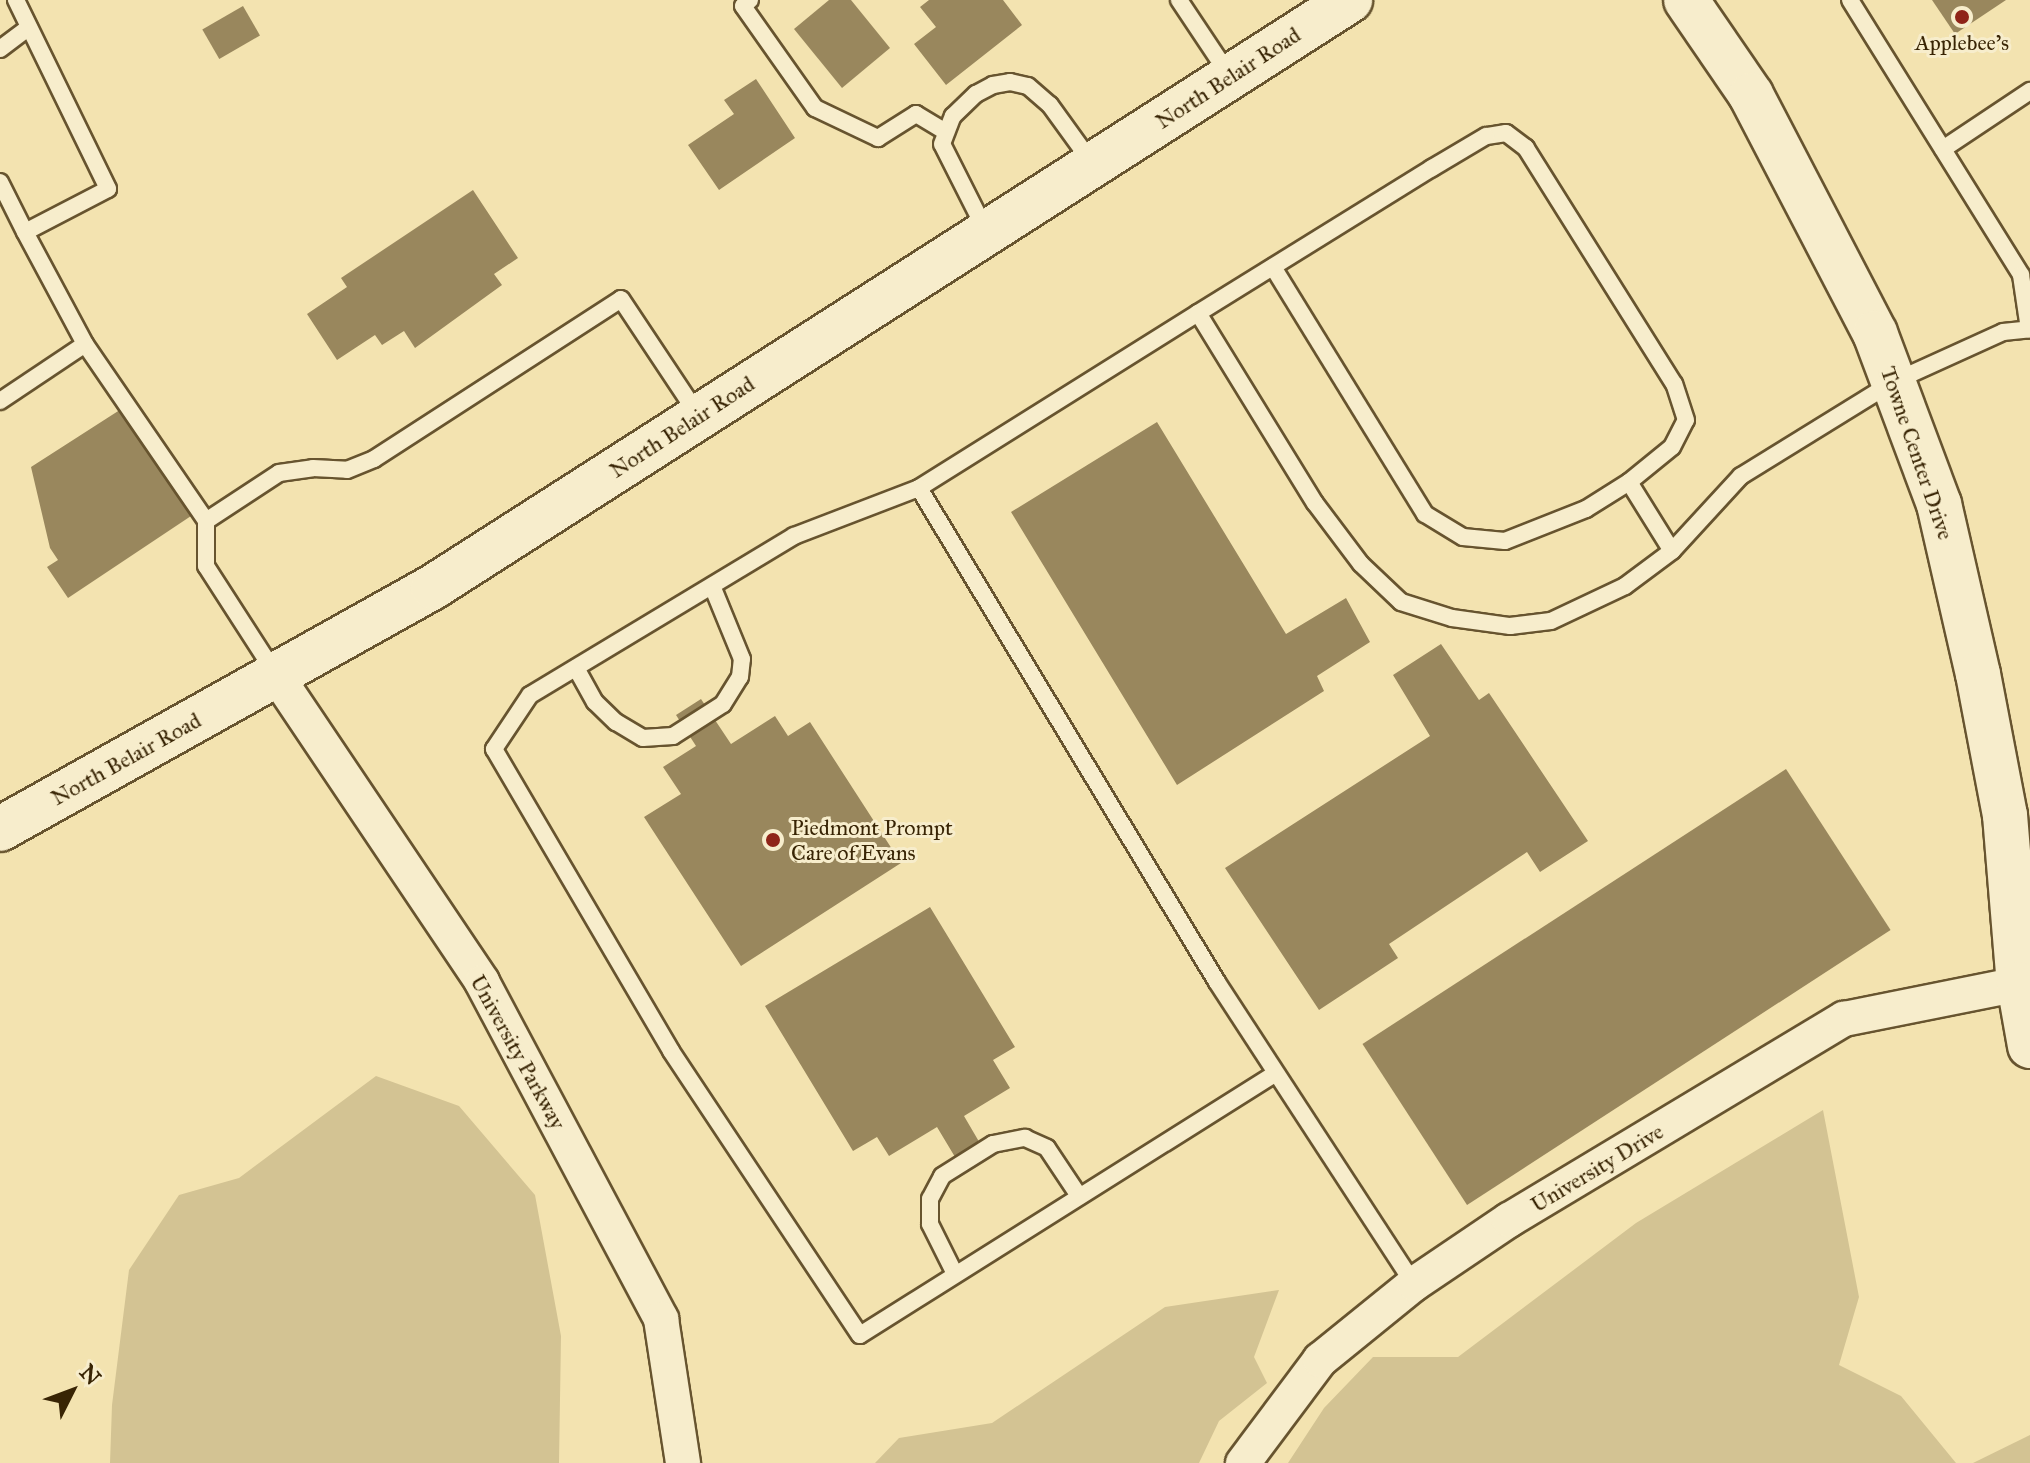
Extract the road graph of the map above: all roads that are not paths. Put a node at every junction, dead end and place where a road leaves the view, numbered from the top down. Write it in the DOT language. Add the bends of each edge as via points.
graph roads {
  1 [pos="16,0"];
  2 [pos="750,0"];
  3 [pos="1179,0"];
  4 [pos="1350,0"];
  5 [pos="1686,0"];
  6 [pos="1850,0"];
  7 [pos="29,27"];
  8 [pos="0,49"];
  9 [pos="1230,76"];
  10 [pos="2030,91"];
  11 [pos="944,131"];
  12 [pos="1943,149"];
  13 [pos="1093,164"];
  14 [pos="0,182"];
  15 [pos="25,232"];
  16 [pos="987,232"];
  17 [pos="1273,267"];
  18 [pos="1198,313"];
  19 [pos="2029,329"];
  20 [pos="85,344"];
  21 [pos="1893,382"];
  22 [pos="0,401"];
  23 [pos="699,416"];
  24 [pos="1629,482"];
  25 [pos="919,488"];
  26 [pos="206,521"];
  27 [pos="1672,551"];
  28 [pos="712,586"];
  29 [pos="576,668"];
  30 [pos="276,675"];
  31 [pos="0,829"];
  32 [pos="2019,984"];
  33 [pos="2030,1046"];
  34 [pos="1274,1074"];
  35 [pos="1079,1196"];
  36 [pos="955,1274"];
  37 [pos="1414,1284"];
  38 [pos="683,1463"];
  39 [pos="1243,1463"];
  1 -- 7 [label="lane"];
  2 -- 11 [label="lane" via="743,6 815,108 878,138 916,114"];
  3 -- 9 [label="lane"];
  4 -- 9 [label="main road, North Belair Road"];
  5 -- 21 [label="main road, Towne Center Drive" via="1751,95 1875,333"];
  6 -- 12 [label="lane"];
  7 -- 8 [label="lane"];
  7 -- 15 [label="lane" via="108,189"];
  9 -- 13 [label="main road, North Belair Road"];
  10 -- 12 [label="lane"];
  11 -- 13 [label="lane" via="976,94 1010,82 1041,94"];
  11 -- 16 [label="lane" via="946,156"];
  12 -- 19 [label="lane" via="2021,275"];
  13 -- 16 [label="main road, North Belair Road"];
  14 -- 15 [label="lane"];
  15 -- 20 [label="lane"];
  16 -- 23 [label="main road, North Belair Road"];
  17 -- 18 [label="lane"];
  17 -- 24 [label="lane" via="1425,514 1463,537 1505,541 1586,509"];
  17 -- 24 [label="lane" via="1486,136 1506,133 1526,148 1674,384 1686,420 1672,447"];
  18 -- 25 [label="lane"];
  18 -- 27 [label="lane" via="1315,503 1361,564 1401,602 1452,618 1510,626 1551,621 1625,586"];
  19 -- 21 [label="lane" via="2003,332"];
  20 -- 22 [label="lane"];
  20 -- 26 [label="lane"];
  21 -- 27 [label="lane" via="1741,476"];
  21 -- 32 [label="main road, Towne Center Drive" via="1939,504 1978,674 2005,815"];
  23 -- 26 [label="lane" via="621,299 374,459 347,470 279,473"];
  23 -- 30 [label="main road, North Belair Road" via="433,587"];
  24 -- 27 [label="lane"];
  25 -- 28 [label="lane" via="794,536"];
  25 -- 34 [label="lane"];
  26 -- 30 [label="lane" via="206,566"];
  28 -- 29 [label="lane"];
  28 -- 29 [label="lane" via="742,659 740,677 723,704 673,736 643,738 616,722 595,702"];
  29 -- 36 [label="lane" via="530,695 494,749 671,1051 860,1335"];
  30 -- 31 [label="main road, North Belair Road"];
  30 -- 38 [label="street, University Parkway" via="482,982 661,1319"];
  32 -- 33 [label="main road, Towne Center Drive"];
  32 -- 37 [label="street, University Drive" via="1844,1019 1509,1220"];
  34 -- 35 [label="lane"];
  34 -- 37 [label="lane"];
  35 -- 36 [label="lane"];
  35 -- 36 [label="lane" via="1047,1148 1025,1138 993,1144 942,1176 930,1199 930,1224"];
  37 -- 39 [label="street, University Drive" via="1320,1360"];
}
